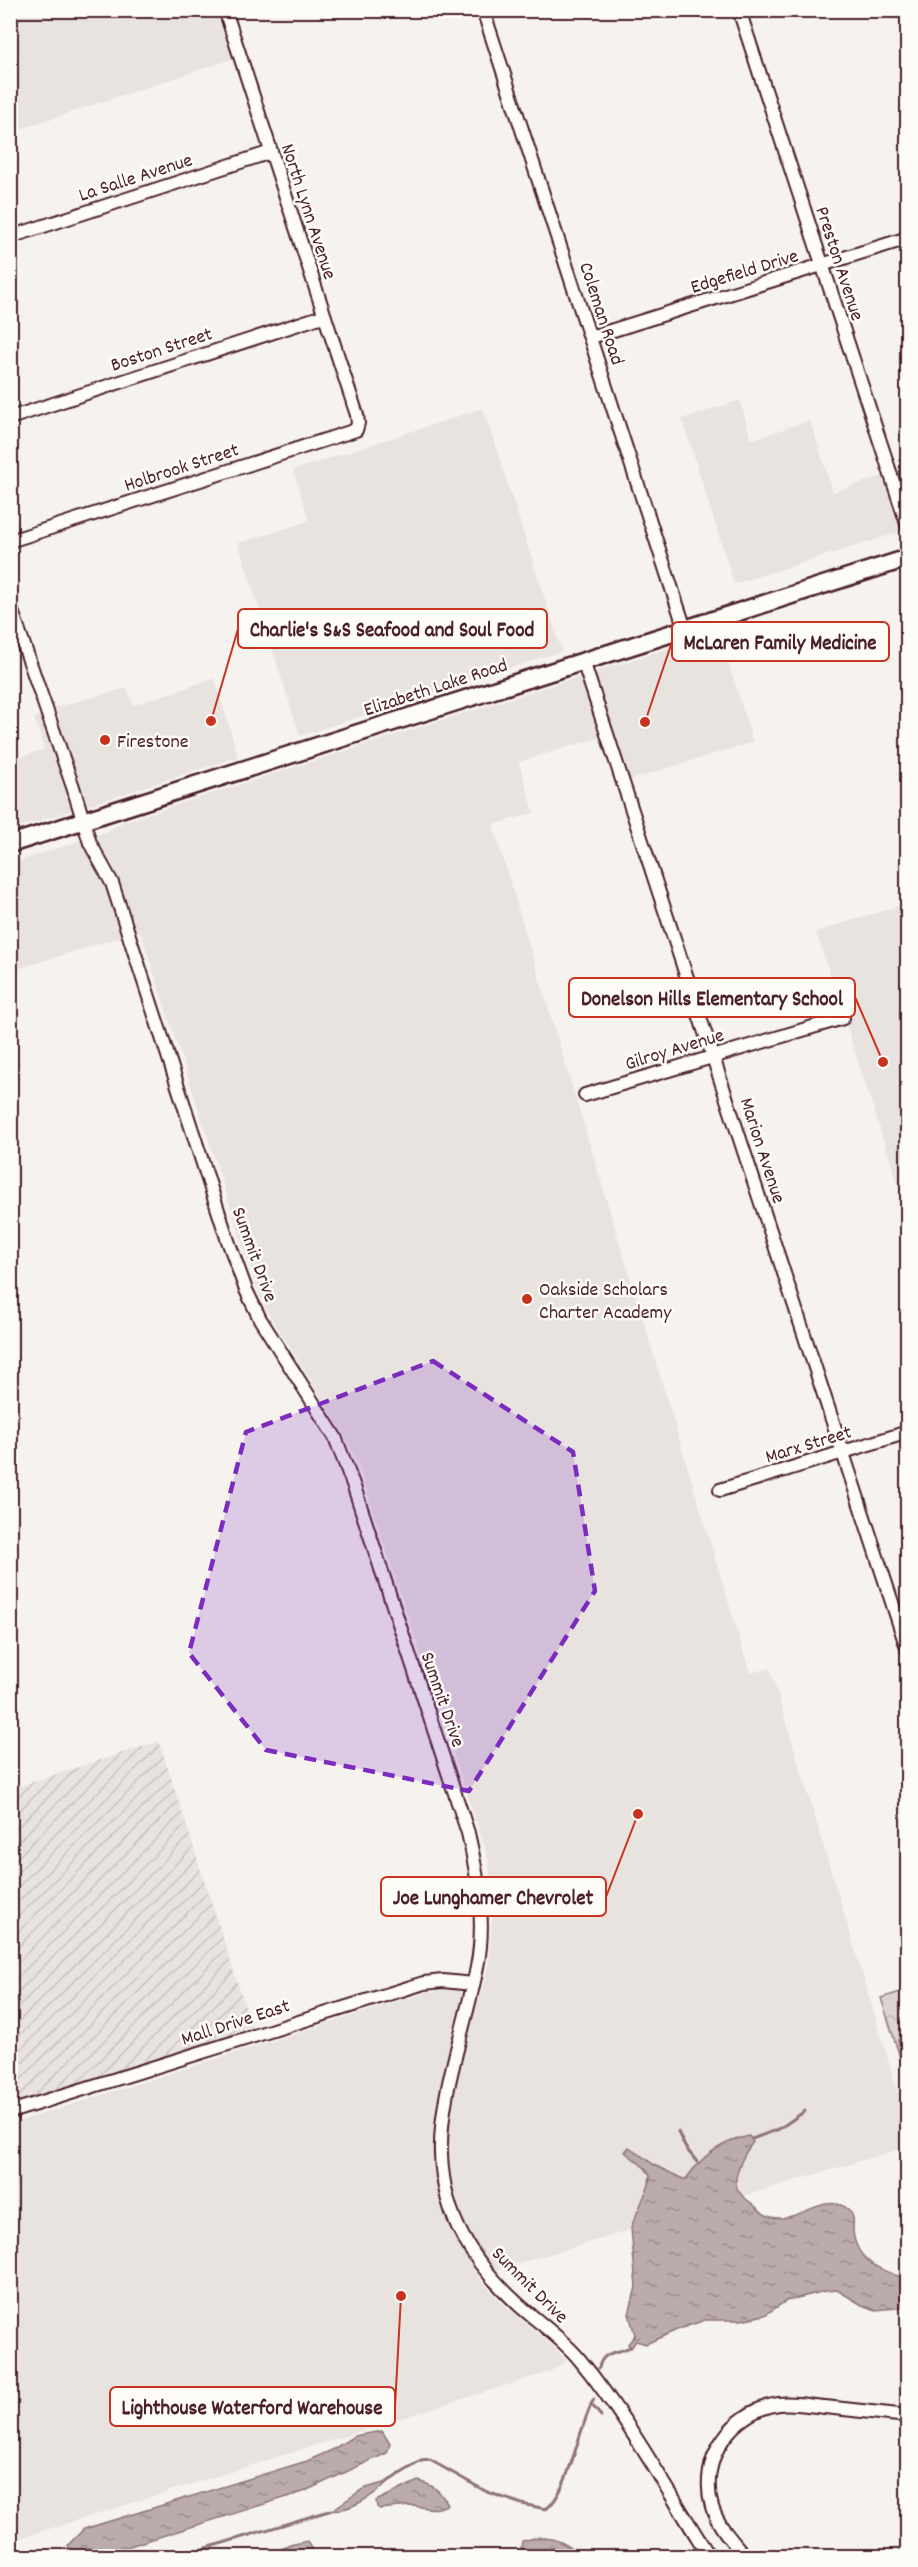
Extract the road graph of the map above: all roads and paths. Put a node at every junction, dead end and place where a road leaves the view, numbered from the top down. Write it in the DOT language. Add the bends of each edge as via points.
graph roads {
  1 [pos="225,10"];
  2 [pos="483,10"];
  3 [pos="739,10"];
  4 [pos="271,152"];
  5 [pos="10,237"];
  6 [pos="908,238"];
  7 [pos="822,266"];
  8 [pos="323,316"];
  9 [pos="591,337"];
  10 [pos="10,418"];
  11 [pos="358,423"];
  12 [pos="908,527"];
  13 [pos="10,541"];
  14 [pos="908,558"];
  15 [pos="10,605"];
  16 [pos="685,629"];
  17 [pos="583,661"];
  18 [pos="83,820"];
  19 [pos="10,844"];
  20 [pos="843,1018"];
  21 [pos="713,1056"];
  22 [pos="585,1095"];
  23 [pos="908,1432"];
  24 [pos="841,1453"];
  25 [pos="720,1490"];
  26 [pos="908,1651"];
  27 [pos="473,1984"];
  28 [pos="10,2112"];
  29 [pos="908,2416"];
  30 [pos="709,2556"];
  31 [pos="745,2556"];
  1 -- 4 [label="street, North Lynn Avenue"];
  2 -- 9 [label="street, Coleman Road"];
  3 -- 7 [label="street, Preston Avenue"];
  4 -- 5 [label="street, La Salle Avenue"];
  4 -- 8 [label="street, North Lynn Avenue"];
  6 -- 7 [label="street, Edgefield Drive"];
  7 -- 9 [label="street, Edgefield Drive"];
  7 -- 12 [label="street, Preston Avenue"];
  8 -- 10 [label="street, Boston Street"];
  8 -- 11 [label="street, North Lynn Avenue"];
  9 -- 16 [label="street, Coleman Road"];
  11 -- 13 [label="street, Holbrook Street" via="356,430 339,437"];
  14 -- 16 [label="main road, Elizabeth Lake Road"];
  15 -- 18 [label="street, Summit Drive"];
  16 -- 17 [label="main road, Elizabeth Lake Road"];
  17 -- 18 [label="main road, Elizabeth Lake Road"];
  17 -- 21 [label="street, Marion Avenue"];
  18 -- 19 [label="main road, Elizabeth Lake Road"];
  18 -- 27 [label="street, Summit Drive" via="90,843 112,883 246,1290 260,1319 335,1437 354,1487 468,1833 477,1873 480,1919"];
  20 -- 21 [label="street, Gilroy Avenue"];
  21 -- 22 [label="street, Gilroy Avenue"];
  21 -- 24 [label="street, Marion Avenue"];
  23 -- 24 [label="street, Marx Street"];
  24 -- 25 [label="street, Marx Street"];
  24 -- 26 [label="street, Marion Avenue"];
  27 -- 28 [label="street, Mall Drive East" via="443,1981 414,1986"];
  27 -- 30 [label="street, Summit Drive" via="440,2133 447,2201 457,2227 476,2260 492,2278 578,2358 638,2443"];
  29 -- 31 [label="street" via="785,2404 762,2408 740,2421 715,2452 709,2487 718,2522"];
}
